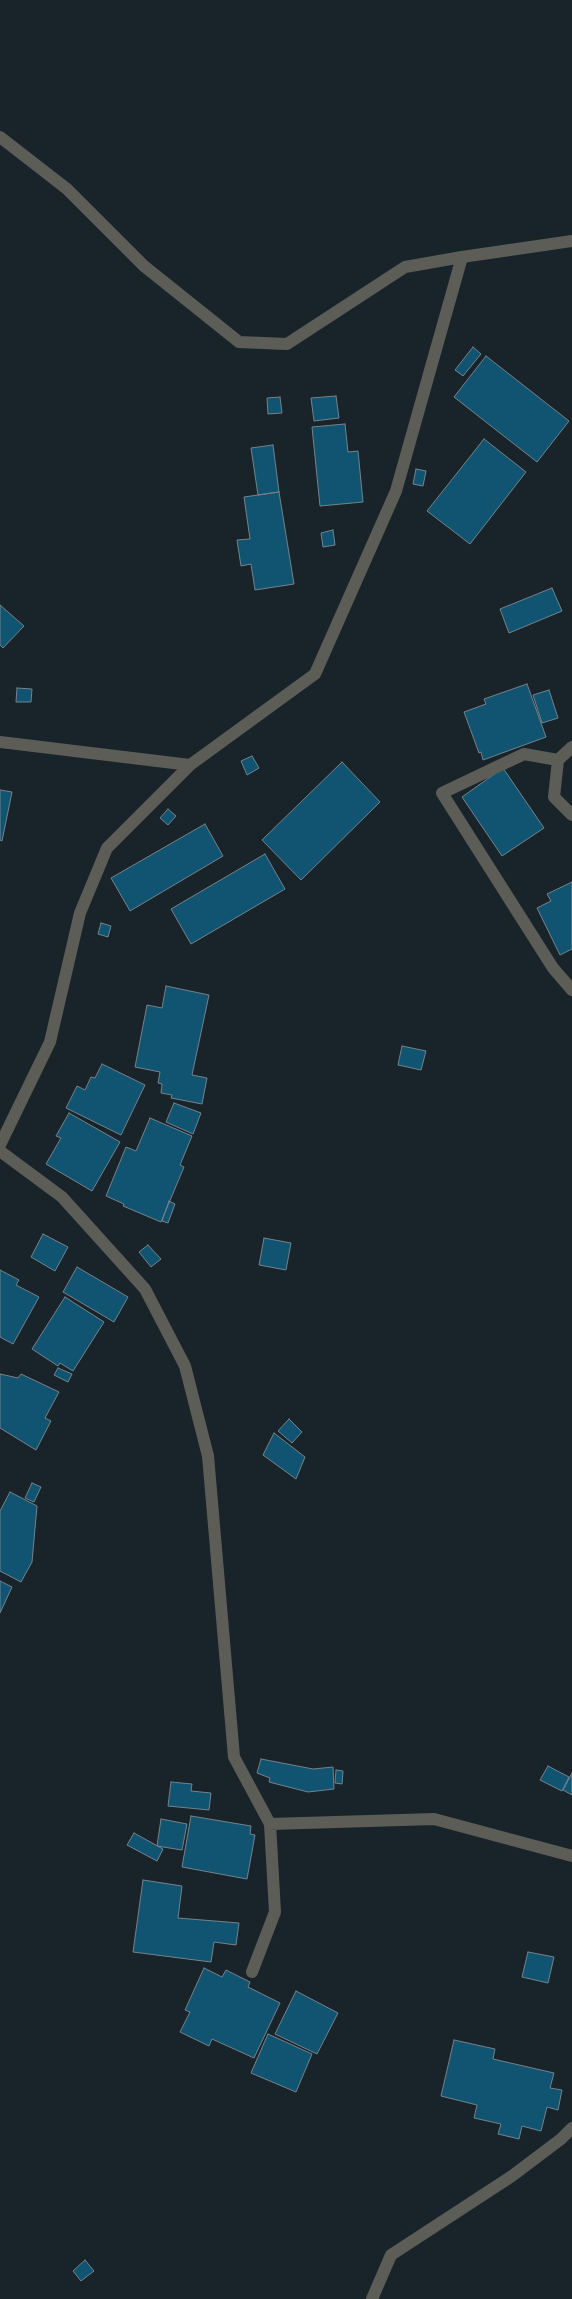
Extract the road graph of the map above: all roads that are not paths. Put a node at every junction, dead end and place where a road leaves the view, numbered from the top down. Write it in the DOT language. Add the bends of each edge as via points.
graph roads {
  1 [pos="0,137"];
  2 [pos="572,241"];
  3 [pos="462,258"];
  4 [pos="0,742"];
  5 [pos="572,747"];
  6 [pos="558,760"];
  7 [pos="190,765"];
  8 [pos="572,815"];
  9 [pos="572,990"];
  10 [pos="0,1145"];
  11 [pos="0,1151"];
  12 [pos="270,1824"];
  13 [pos="572,1856"];
  14 [pos="252,1972"];
  15 [pos="572,2128"];
  16 [pos="372,2299"];
  1 -- 3 [label="street" via="67,189 144,266 239,342 288,344 406,267"];
  2 -- 3 [label="street"];
  3 -- 7 [label="street" via="396,491 315,674"];
  4 -- 7 [label="street"];
  5 -- 6 [label="street"];
  6 -- 8 [label="street" via="554,797"];
  6 -- 9 [label="street" via="524,754 442,794 554,968"];
  7 -- 10 [label="street" via="107,848 80,913 50,1042"];
  11 -- 12 [label="street" via="62,1197 145,1289 185,1366 208,1456 234,1757"];
  12 -- 13 [label="street" via="434,1819"];
  12 -- 14 [label="street" via="275,1912"];
  15 -- 16 [label="street" via="512,2176 391,2254"];
}
